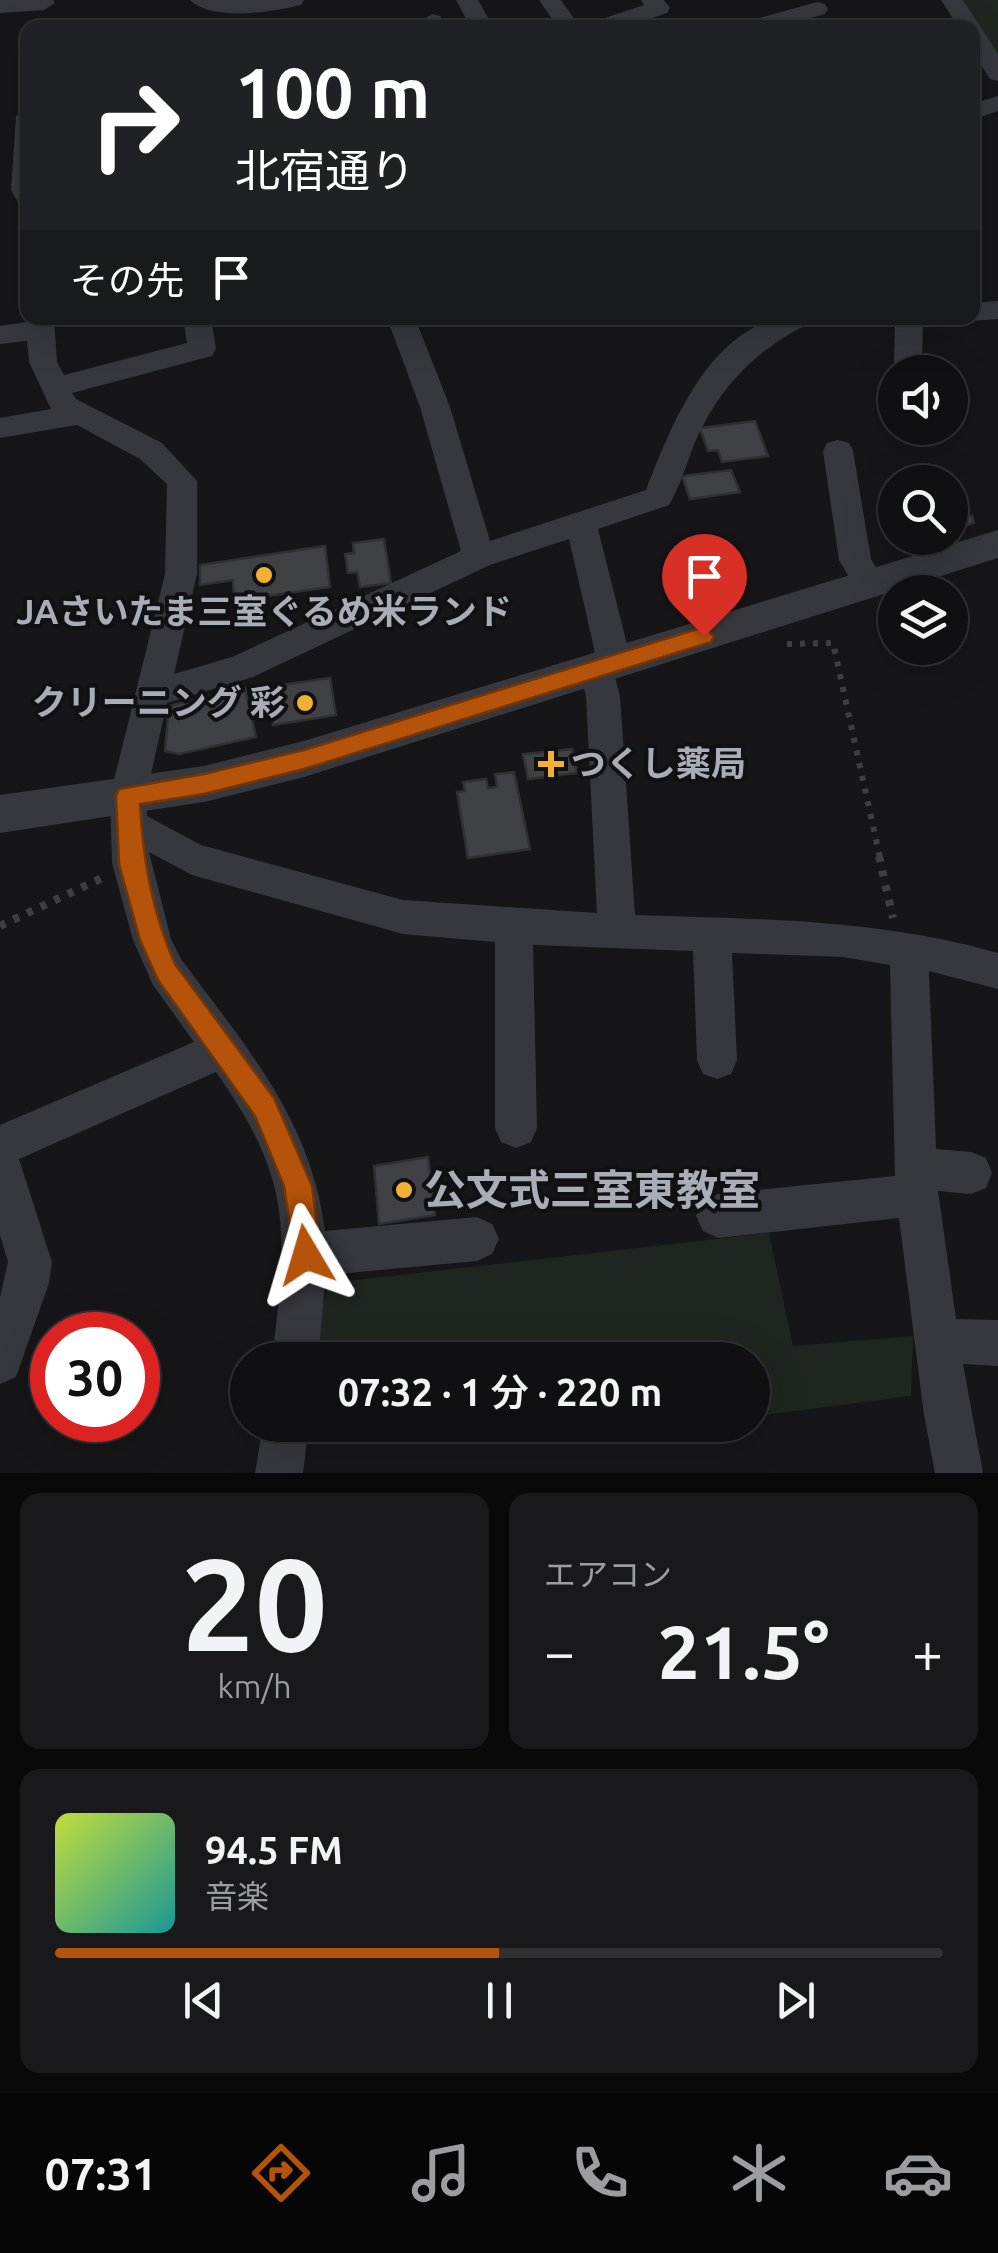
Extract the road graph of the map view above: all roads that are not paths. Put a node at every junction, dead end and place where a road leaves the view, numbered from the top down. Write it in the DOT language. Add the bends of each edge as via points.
graph roads {
  1 [pos="200,0"];
  2 [pos="293,0"];
  3 [pos="652,0"];
  4 [pos="44,1"];
  5 [pos="812,4"];
  6 [pos="0,6"];
  7 [pos="252,18"];
  8 [pos="622,20"];
  9 [pos="770,20"];
  10 [pos="980,42"];
  11 [pos="998,74"];
  12 [pos="36,325"];
  13 [pos="39,325"];
  14 [pos="197,325"];
  15 [pos="405,325"];
  16 [pos="786,325"];
  17 [pos="909,325"];
  18 [pos="0,336"];
  19 [pos="908,355"];
  20 [pos="53,388"];
  21 [pos="77,415"];
  22 [pos="0,428"];
  23 [pos="838,452"];
  24 [pos="581,523"];
  25 [pos="998,544"];
  26 [pos="479,558"];
  27 [pos="870,584"];
  28 [pos="605,667"];
  29 [pos="151,694"];
  30 [pos="128,812"];
  31 [pos="0,814"];
  32 [pos="514,927"];
  33 [pos="617,929"];
  34 [pos="712,934"];
  35 [pos="903,950"];
  36 [pos="998,971"];
  37 [pos="222,1050"];
  38 [pos="717,1060"];
  39 [pos="516,1128"];
  40 [pos="0,1146"];
  41 [pos="0,1165"];
  42 [pos="971,1173"];
  43 [pos="918,1182"];
  44 [pos="718,1216"];
  45 [pos="477,1239"];
  46 [pos="306,1255"];
  47 [pos="936,1341"];
  48 [pos="297,1342"];
  49 [pos="998,1344"];
  50 [pos="0,1362"];
  51 [pos="284,1442"];
  52 [pos="279,1473"];
  53 [pos="959,1473"];
  1 -- 7 [label="street"];
  2 -- 7 [label="street"];
  3 -- 8 [label="street" via="659,8"];
  4 -- 6 [label="street"];
  5 -- 9 [label="street"];
  10 -- 11 [label="street"];
  12 -- 18 [label="street"];
  13 -- 20 [label="street"];
  14 -- 20 [label="street" via="202,348"];
  15 -- 26 [label="street"];
  16 -- 24 [label="street" via="748,346 700,397 658,497"];
  17 -- 19 [label="street"];
  20 -- 21 [label="street"];
  21 -- 22 [label="street"];
  21 -- 29 [label="street" via="151,451 182,480 181,574"];
  23 -- 27 [label="street" via="855,560"];
  24 -- 26 [label="street"];
  24 -- 28 [label="street"];
  25 -- 27 [label="street"];
  26 -- 29 [label="street" via="241,668"];
  27 -- 28 [label="street"];
  28 -- 30 [label="street"];
  28 -- 33 [label="street"];
  29 -- 30 [label="street"];
  30 -- 31 [label="street"];
  30 -- 32 [label="street" via="192,859 364,909"];
  30 -- 37 [label="street" via="133,872 152,940 166,972"];
  32 -- 33 [label="street"];
  32 -- 39 [label="street"];
  33 -- 34 [label="street"];
  34 -- 35 [label="street"];
  34 -- 38 [label="street"];
  35 -- 36 [label="street"];
  35 -- 43 [label="street"];
  37 -- 40 [label="street"];
  37 -- 46 [label="street" via="264,1107 286,1154 298,1186"];
  41 -- 50 [label="street" via="30,1262"];
  42 -- 43 [label="street"];
  43 -- 44 [label="street"];
  43 -- 47 [label="street"];
  45 -- 46 [label="street"];
  46 -- 48 [label="street"];
  47 -- 49 [label="street"];
  47 -- 53 [label="street"];
  51 -- 52 [label="street"];
}
